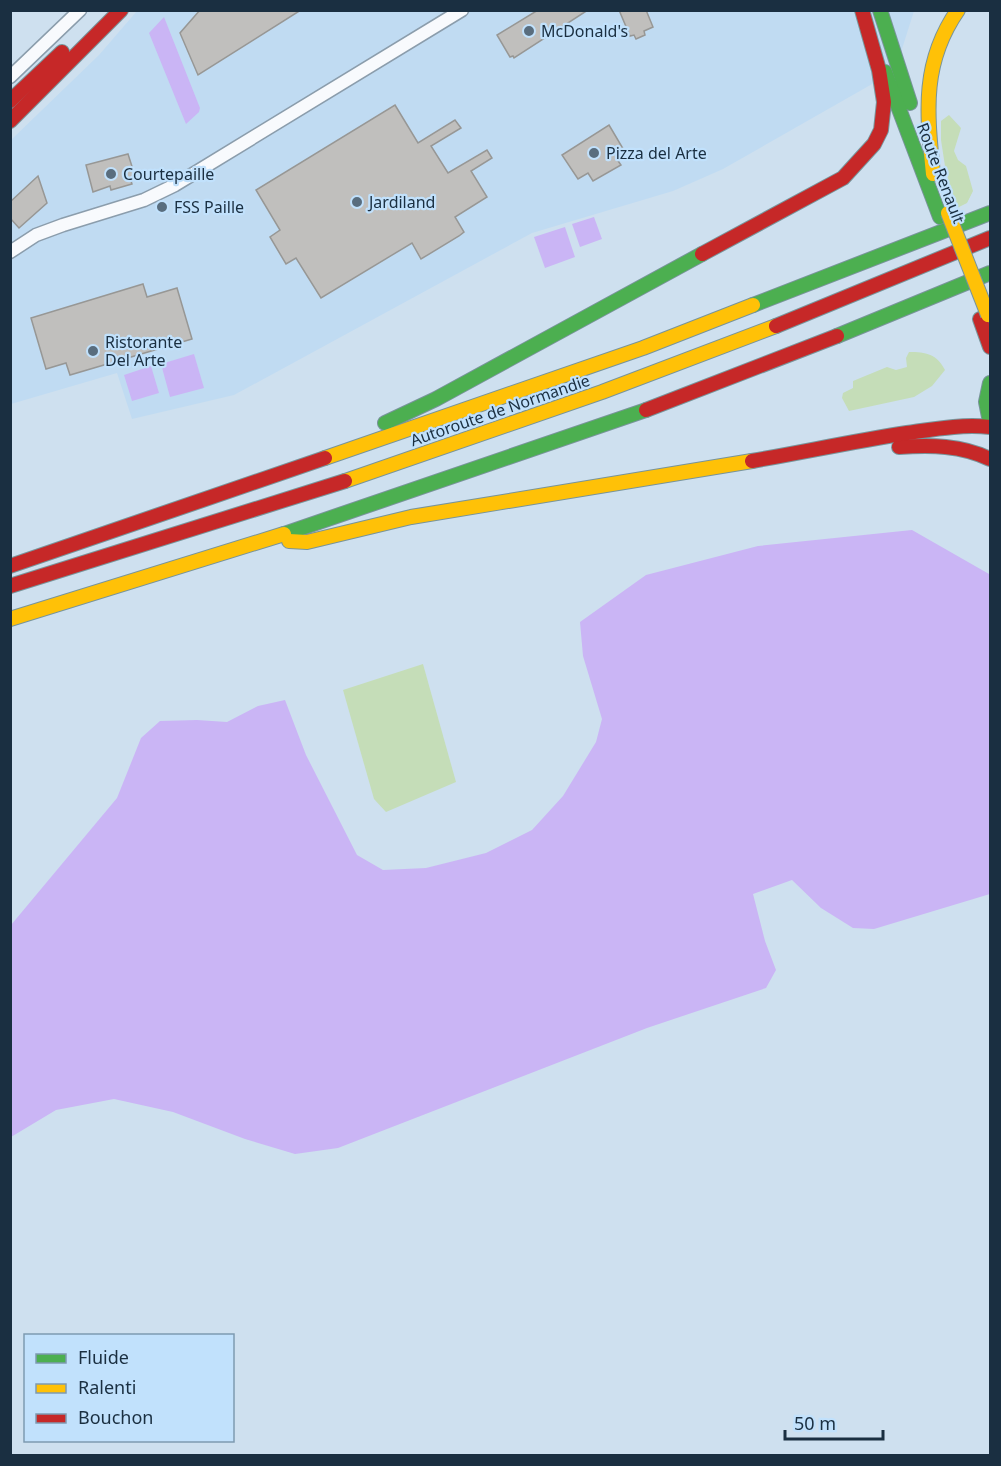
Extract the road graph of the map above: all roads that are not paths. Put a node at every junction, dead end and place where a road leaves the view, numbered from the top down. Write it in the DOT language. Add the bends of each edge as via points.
graph roads {
  1 [pos="80,10"];
  2 [pos="105,10"];
  3 [pos="121,10"];
  4 [pos="462,10"];
  5 [pos="862,10"];
  6 [pos="880,10"];
  7 [pos="958,10"];
  8 [pos="10,77"];
  9 [pos="10,101"];
  10 [pos="10,121"];
  11 [pos="933,174"];
  12 [pos="990,213"];
  13 [pos="944,215"];
  14 [pos="990,238"];
  15 [pos="10,252"];
  16 [pos="990,273"];
  17 [pos="986,319"];
  18 [pos="990,347"];
  19 [pos="990,383"];
  20 [pos="990,422"];
  21 [pos="990,428"];
  22 [pos="788,455"];
  23 [pos="990,459"];
  24 [pos="238,486"];
  25 [pos="266,540"];
  26 [pos="10,566"];
  27 [pos="10,586"];
  28 [pos="10,619"];
  1 -- 8 [label="street"];
  2 -- 9 [label="main road"];
  3 -- 10 [label="main road"];
  4 -- 15 [label="street" via="175,185 144,200 63,225"];
  5 -- 13 [label="main road, Route Renault"];
  5 -- 24 [label="main road" via="884,105 880,131 862,160 843,178 436,399"];
  6 -- 11 [label="main road, Route Renault"];
  7 -- 11 [label="main road" via="940,42 928,88"];
  11 -- 13 [label="main road, Route Renault"];
  12 -- 24 [label="main road" via="643,348"];
  13 -- 17 [label="main road, Route Renault"];
  14 -- 27 [label="main road, Autoroute de Normandie" via="816,310 592,395 168,539"];
  16 -- 25 [label="main road" via="614,422"];
  17 -- 18 [label="main road, Route Renault"];
  19 -- 20 [label="main road" via="986,403"];
  21 -- 22 [label="main road" via="953,426"];
  22 -- 23 [label="main road" via="930,445 979,452"];
  22 -- 25 [label="main road" via="411,517 307,542"];
  24 -- 26 [label="main road"];
  25 -- 28 [label="main road"];
}
